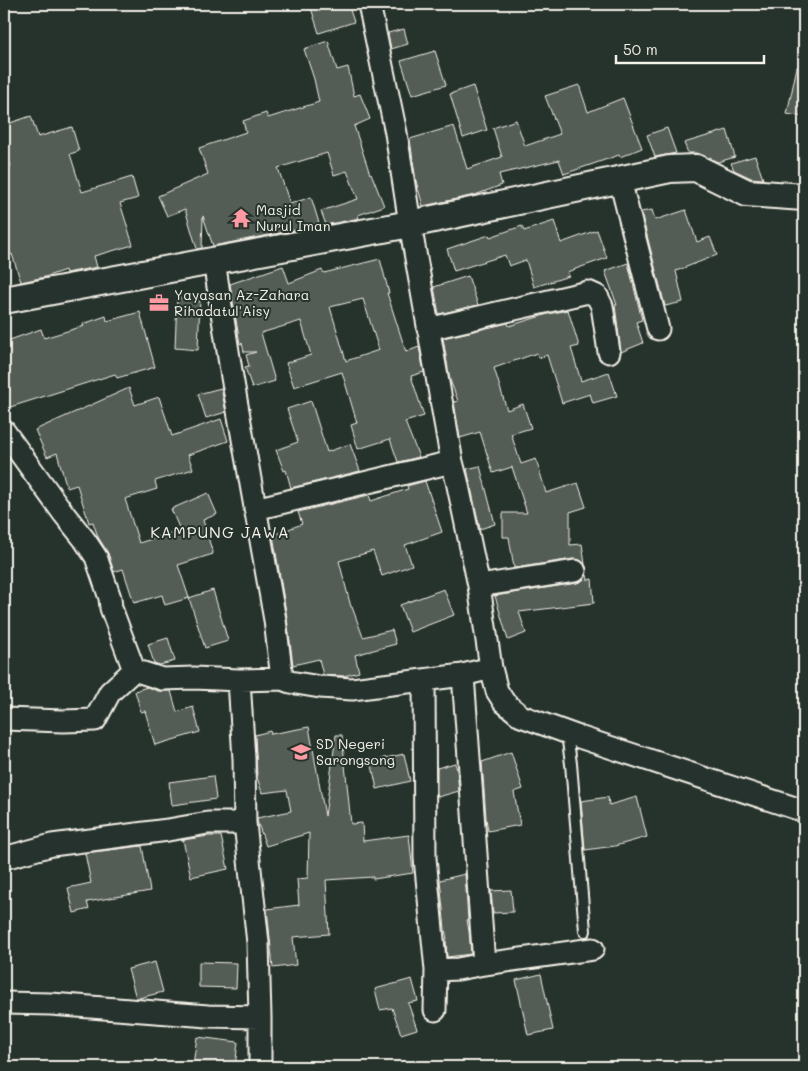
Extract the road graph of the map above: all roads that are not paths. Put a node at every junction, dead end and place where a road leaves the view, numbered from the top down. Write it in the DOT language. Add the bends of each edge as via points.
graph roads {
  1 [pos="370,4"];
  2 [pos="620,180"];
  3 [pos="804,197"];
  4 [pos="410,224"];
  5 [pos="214,261"];
  6 [pos="4,300"];
  7 [pos="428,329"];
  8 [pos="658,329"];
  9 [pos="609,352"];
  10 [pos="4,431"];
  11 [pos="452,462"];
  12 [pos="255,509"];
  13 [pos="575,571"];
  14 [pos="479,586"];
  15 [pos="491,668"];
  16 [pos="134,670"];
  17 [pos="464,675"];
  18 [pos="282,679"];
  19 [pos="239,680"];
  20 [pos="424,680"];
  21 [pos="4,719"];
  22 [pos="567,733"];
  23 [pos="804,811"];
  24 [pos="245,823"];
  25 [pos="4,858"];
  26 [pos="589,940"];
  27 [pos="484,964"];
  28 [pos="436,970"];
  29 [pos="4,1004"];
  30 [pos="435,1010"];
  31 [pos="260,1017"];
  32 [pos="260,1067"];
  1 -- 4 [label="street" via="396,133"];
  2 -- 3 [label="street" via="670,169 696,168 747,193"];
  2 -- 4 [label="street"];
  2 -- 8 [label="street"];
  4 -- 5 [label="street"];
  4 -- 7 [label="street"];
  5 -- 6 [label="street"];
  5 -- 12 [label="street"];
  7 -- 9 [label="street" via="588,292 597,296 602,306"];
  7 -- 11 [label="street"];
  10 -- 16 [label="street" via="96,557"];
  11 -- 12 [label="street"];
  11 -- 14 [label="street"];
  12 -- 18 [label="street"];
  13 -- 14 [label="street"];
  14 -- 15 [label="street"];
  15 -- 17 [label="street"];
  15 -- 22 [label="street" via="497,691 504,702 521,716"];
  16 -- 19 [label="street" via="162,679"];
  16 -- 21 [label="street" via="110,692 95,720"];
  17 -- 20 [label="street"];
  17 -- 27 [label="street"];
  18 -- 19 [label="street"];
  18 -- 20 [label="street" via="320,687 352,689"];
  19 -- 24 [label="street"];
  20 -- 28 [label="street" via="425,858"];
  22 -- 23 [label="street"];
  22 -- 26 [label="lane"];
  24 -- 25 [label="street" via="208,823 52,845"];
  24 -- 31 [label="street" via="258,943"];
  26 -- 27 [label="street"];
  27 -- 28 [label="street"];
  28 -- 30 [label="street"];
  29 -- 31 [label="street"];
  31 -- 32 [label="street"];
}
